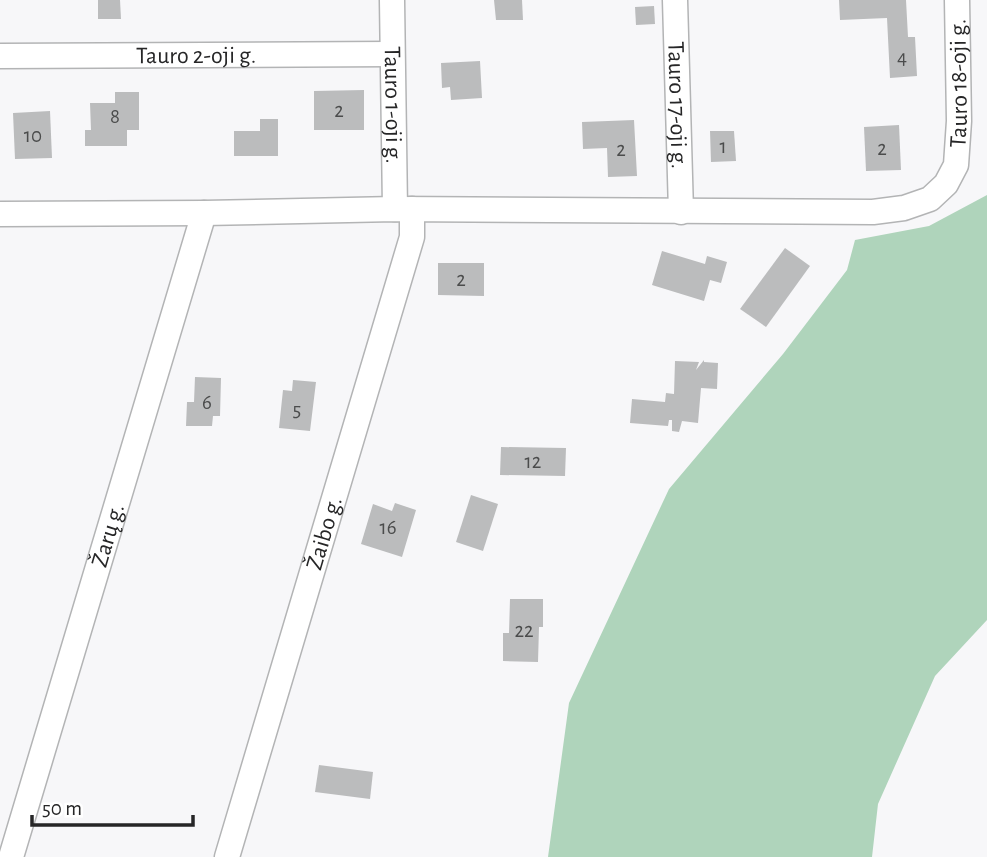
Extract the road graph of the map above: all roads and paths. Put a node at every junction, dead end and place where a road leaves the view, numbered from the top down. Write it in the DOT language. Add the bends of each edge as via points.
graph roads {
  1 [pos="392,0"];
  2 [pos="675,0"];
  3 [pos="957,0"];
  4 [pos="392,54"];
  5 [pos="0,56"];
  6 [pos="404,209"];
  7 [pos="681,212"];
  8 [pos="204,213"];
  9 [pos="0,214"];
  10 [pos="11,857"];
  11 [pos="227,857"];
  1 -- 4 [label="street, Tauro 1-oji g."];
  2 -- 7 [label="street, Tauro 17-oji g."];
  3 -- 7 [label="street, Tauro 18-oji g." via="956,165 946,184 930,199 873,212"];
  4 -- 5 [label="street, Tauro 2-oji g."];
  4 -- 6 [label="street, Tauro 1-oji g."];
  6 -- 7 [label="street"];
  6 -- 8 [label="street"];
  6 -- 11 [label="street, Žaibo g." via="412,237"];
  8 -- 9 [label="street"];
  8 -- 10 [label="street, Žarų g."];
}
